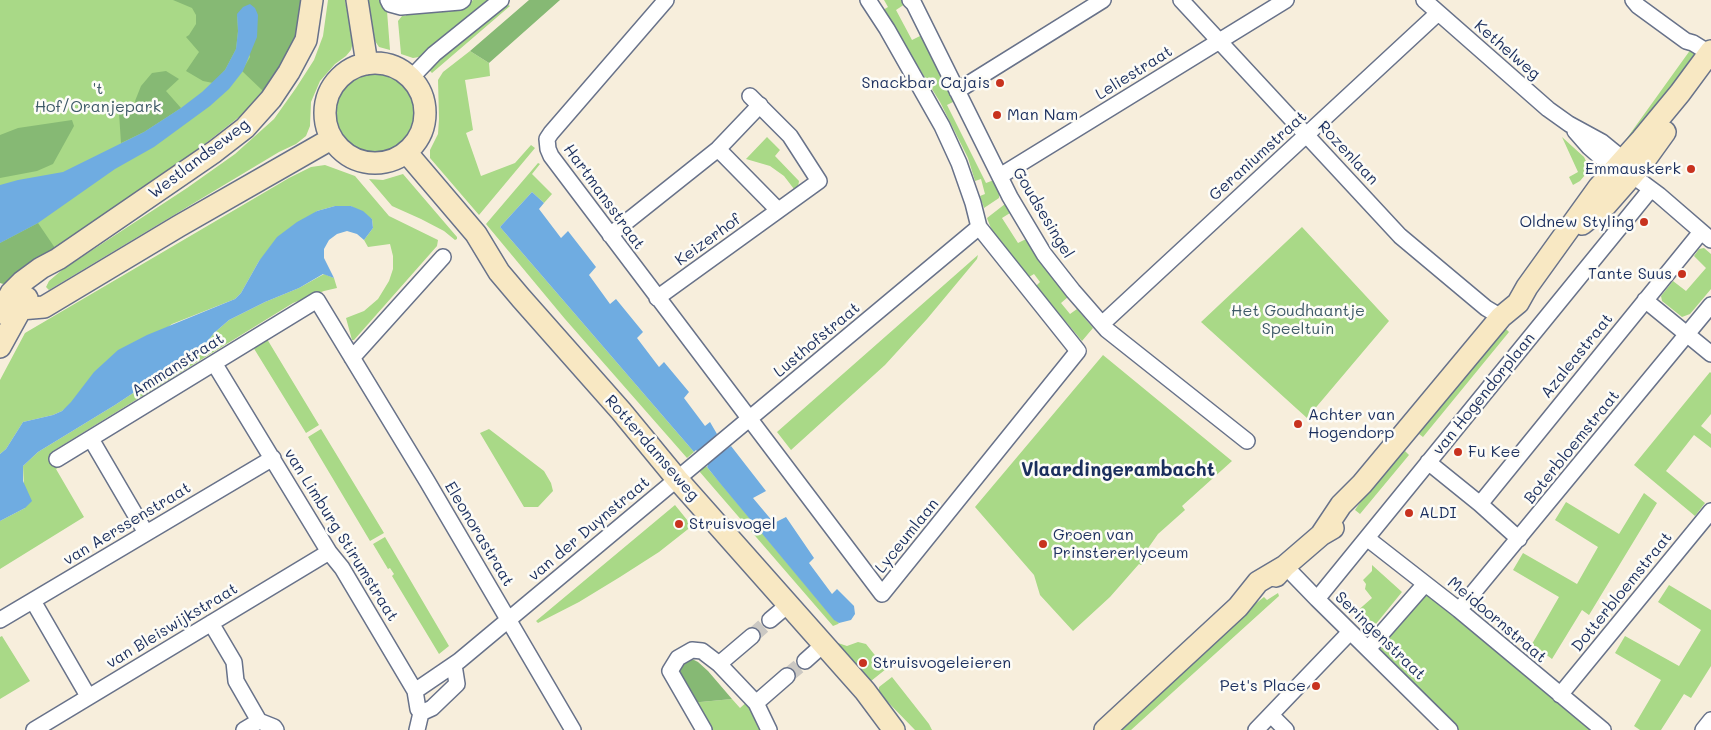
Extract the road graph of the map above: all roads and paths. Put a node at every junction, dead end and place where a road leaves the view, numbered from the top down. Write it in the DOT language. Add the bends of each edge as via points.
graph roads {
  1 [pos="312,0"];
  2 [pos="357,0"];
  3 [pos="463,0"];
  4 [pos="501,0"];
  5 [pos="666,0"];
  6 [pos="868,0"];
  7 [pos="1103,0"];
  8 [pos="1181,0"];
  9 [pos="1286,0"];
  10 [pos="1424,0"];
  11 [pos="1633,0"];
  12 [pos="915,1"];
  13 [pos="389,2"];
  14 [pos="1438,13"];
  15 [pos="1219,41"];
  16 [pos="1711,57"];
  17 [pos="367,64"];
  18 [pos="411,78"];
  19 [pos="957,91"];
  20 [pos="1307,135"];
  21 [pos="331,138"];
  22 [pos="718,149"];
  23 [pos="401,156"];
  24 [pos="1624,168"];
  25 [pos="1000,176"];
  26 [pos="1651,189"];
  27 [pos="778,210"];
  28 [pos="979,227"];
  29 [pos="610,235"];
  30 [pos="1706,236"];
  31 [pos="443,257"];
  32 [pos="657,298"];
  33 [pos="317,300"];
  34 [pos="1645,300"];
  35 [pos="1711,305"];
  36 [pos="1494,312"];
  37 [pos="5,315"];
  38 [pos="1102,324"];
  39 [pos="1686,334"];
  40 [pos="0,347"];
  41 [pos="1711,354"];
  42 [pos="352,358"];
  43 [pos="214,363"];
  44 [pos="750,420"];
  45 [pos="91,439"];
  46 [pos="1247,441"];
  47 [pos="273,458"];
  48 [pos="56,459"];
  49 [pos="1428,462"];
  50 [pos="677,479"];
  51 [pos="1480,504"];
  52 [pos="1711,511"];
  53 [pos="146,533"];
  54 [pos="1368,538"];
  55 [pos="1518,539"];
  56 [pos="329,552"];
  57 [pos="1285,566"];
  58 [pos="1425,584"];
  59 [pos="1317,599"];
  60 [pos="33,601"];
  61 [pos="789,604"];
  62 [pos="1459,610"];
  63 [pos="509,619"];
  64 [pos="0,620"];
  65 [pos="770,620"];
  66 [pos="211,623"];
  67 [pos="1350,632"];
  68 [pos="748,639"];
  69 [pos="824,644"];
  70 [pos="1368,649"];
  71 [pos="805,661"];
  72 [pos="719,664"];
  73 [pos="454,665"];
  74 [pos="785,683"];
  75 [pos="415,691"];
  76 [pos="866,691"];
  77 [pos="1560,695"];
  78 [pos="88,696"];
  79 [pos="756,703"];
  80 [pos="420,713"];
  81 [pos="1263,720"];
  82 [pos="1711,720"];
  83 [pos="259,721"];
  84 [pos="34,730"];
  85 [pos="244,730"];
  86 [pos="276,730"];
  87 [pos="417,730"];
  88 [pos="573,730"];
  89 [pos="704,730"];
  90 [pos="769,730"];
  91 [pos="894,730"];
  92 [pos="909,730"];
  93 [pos="1105,730"];
  94 [pos="1286,730"];
  95 [pos="1450,730"];
  96 [pos="1603,730"];
  97 [pos="1703,730"];
  1 -- 37 [label="street, Westlandseweg" via="306,40 271,99 246,128 22,282 11,293"];
  2 -- 17 [label="street"];
  3 -- 13 [label="street" via="402,7"];
  4 -- 18 [label="street" via="434,54"];
  5 -- 29 [label="street, Hartmansstraat" via="547,139 551,156"];
  6 -- 28 [label="street" via="942,126 959,163"];
  7 -- 19 [label="street"];
  8 -- 15 [label="street, Rozenlaan"];
  9 -- 15 [label="street, Leliestraat"];
  10 -- 14 [label="street, Kethelweg"];
  11 -- 16 [label="street"];
  12 -- 19 [label="street, Goudsesingel"];
  14 -- 20 [label="street, Geraniumstraat"];
  14 -- 24 [label="street, Kethelweg" via="1548,109 1602,142"];
  15 -- 20 [label="street, Rozenlaan"];
  15 -- 25 [label="street, Leliestraat"];
  16 -- 24 [label="street, van Hogendorplaan"];
  17 -- 18 [label="street" via="394,67"];
  17 -- 21 [label="street" via="348,71 330,91 325,118"];
  18 -- 23 [label="street" via="423,99 425,122 416,143"];
  19 -- 25 [label="street, Goudsesingel"];
  20 -- 36 [label="street, Rozenlaan" via="1400,236"];
  20 -- 38 [label="street, Geraniumstraat"];
  21 -- 23 [label="street" via="342,151 367,163 381,164"];
  21 -- 37 [label="street" via="44,307"];
  22 -- 27 [label="street"];
  22 -- 27 [label="street, Keizerhof" via="755,101 790,136 819,181"];
  22 -- 29 [label="street, Keizerhof"];
  23 -- 50 [label="street, Rotterdamseweg" via="476,234 499,272"];
  24 -- 26 [label="street, Kethelweg"];
  24 -- 36 [label="street, van Hogendorplaan" via="1606,205 1557,245 1518,303"];
  25 -- 38 [label="street, Goudsesingel" via="1044,254"];
  26 -- 30 [label="street, Kethelweg"];
  26 -- 49 [label="street, van Hogendorplaan"];
  27 -- 32 [label="street, Keizerhof"];
  28 -- 44 [label="street, Lusthofstraat"];
  28 -- 44 [label="street, Lyceumlaan" via="1078,352 882,594"];
  29 -- 32 [label="street, Hartmansstraat"];
  30 -- 34 [label="street, Azaleastraat"];
  31 -- 42 [label="street"];
  32 -- 44 [label="street, Hartmansstraat"];
  33 -- 42 [label="street, Eleonorastraat"];
  33 -- 43 [label="street, Ammanstraat"];
  34 -- 39 [label="street"];
  34 -- 51 [label="street, Azaleastraat"];
  35 -- 39 [label="street, Boterbloemstraat"];
  36 -- 57 [label="street, van Hogendorplaan" via="1362,484 1345,520 1321,535"];
  37 -- 40 [label="street, Westlandseweg"];
  38 -- 46 [label="street, Goudsesingel"];
  39 -- 41 [label="street"];
  39 -- 55 [label="street, Boterbloemstraat"];
  42 -- 63 [label="street, Eleonorastraat"];
  43 -- 45 [label="street, Ammanstraat"];
  43 -- 47 [label="street, van Limburg Stirumstraat"];
  44 -- 50 [label="street, Lusthofstraat"];
  45 -- 48 [label="street, Ammanstraat"];
  45 -- 53 [label="street"];
  47 -- 53 [label="street, van Aerssenstraat"];
  47 -- 56 [label="street, van Limburg Stirumstraat"];
  49 -- 51 [label="street"];
  49 -- 54 [label="street, van Hogendorplaan"];
  50 -- 61 [label="street, Rotterdamseweg"];
  50 -- 63 [label="street, van der Duynstraat"];
  51 -- 55 [label="street"];
  52 -- 77 [label="street, Dotterbloemstraat"];
  53 -- 60 [label="street, van Aerssenstraat"];
  54 -- 58 [label="street, Meidoornstraat"];
  54 -- 59 [label="street, van Hogendorplaan"];
  55 -- 62 [label="street, Boterbloemstraat"];
  56 -- 66 [label="street, van Bleiswijkstraat"];
  56 -- 75 [label="street, van Limburg Stirumstraat" via="342,568"];
  57 -- 59 [label="street, Seringenstraat"];
  57 -- 93 [label="street, van Hogendorplaan" via="1265,589 1238,607"];
  58 -- 62 [label="street, Meidoornstraat"];
  58 -- 70 [label="street"];
  59 -- 67 [label="street, Seringenstraat"];
  60 -- 64 [label="street, van Aerssenstraat"];
  60 -- 78 [label="street"];
  61 -- 65 [label="street"];
  61 -- 69 [label="street, Rotterdamseweg"];
  62 -- 77 [label="street, Meidoornstraat"];
  63 -- 73 [label="street, van der Duynstraat"];
  63 -- 88 [label="street, Eleonorastraat"];
  66 -- 78 [label="street, van Bleiswijkstraat"];
  66 -- 83 [label="street" via="234,662 236,681"];
  67 -- 70 [label="street, Seringenstraat"];
  67 -- 81 [label="street"];
  68 -- 72 [label="street"];
  69 -- 71 [label="street"];
  69 -- 76 [label="street, Rotterdamseweg"];
  70 -- 95 [label="street, Seringenstraat"];
  72 -- 79 [label="street"];
  72 -- 89 [label="street" via="702,651 692,650 678,658 670,671"];
  73 -- 75 [label="street, van der Duynstraat"];
  73 -- 80 [label="street" via="457,684 432,708"];
  74 -- 79 [label="street"];
  75 -- 80 [label="street, van Limburg Stirumstraat"];
  76 -- 91 [label="street, Rotterdamseweg"];
  76 -- 92 [label="street, Rotterdamseweg"];
  77 -- 96 [label="street, Meidoornstraat"];
  78 -- 84 [label="street, van Bleiswijkstraat"];
  79 -- 90 [label="street"];
  80 -- 87 [label="street, van Limburg Stirumstraat"];
  81 -- 94 [label="street"];
  82 -- 97 [label="street"];
  83 -- 85 [label="street"];
  83 -- 86 [label="street"];
}
